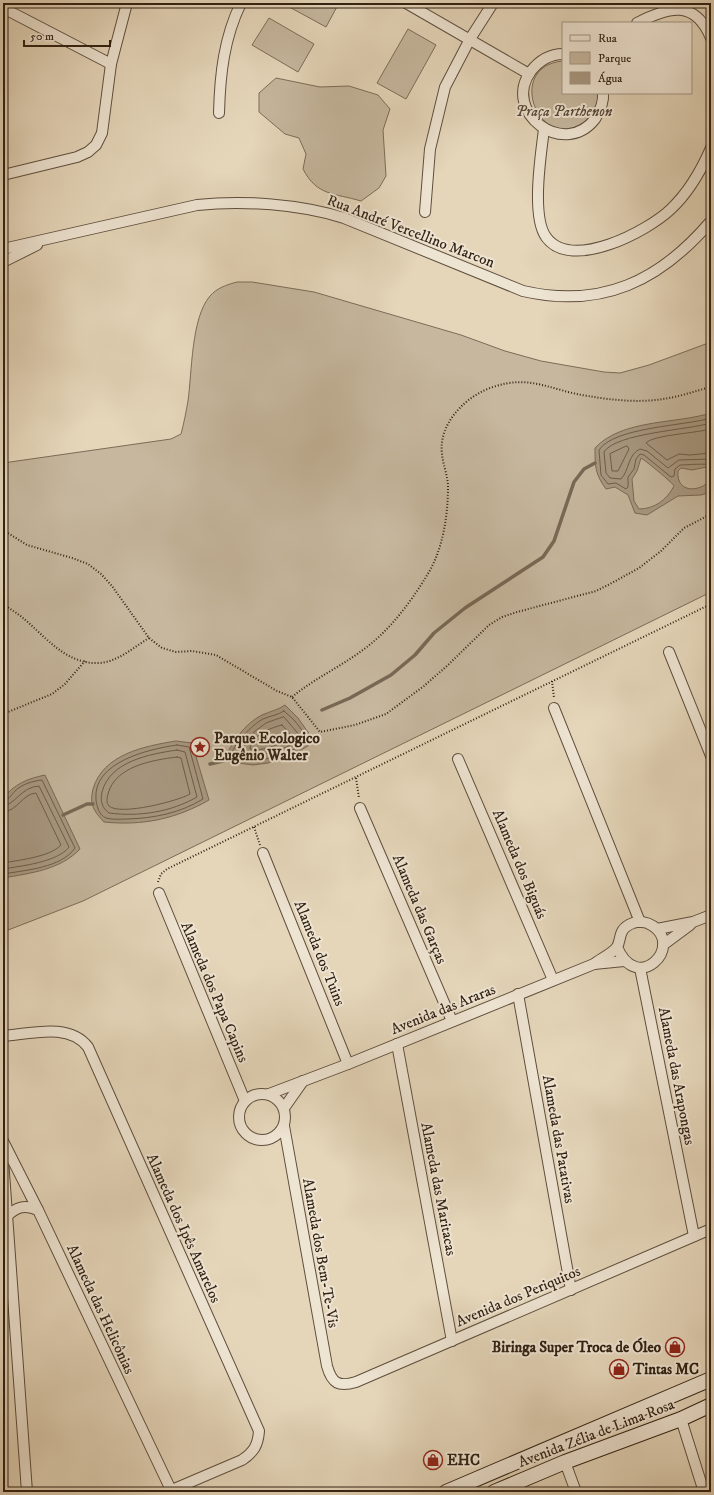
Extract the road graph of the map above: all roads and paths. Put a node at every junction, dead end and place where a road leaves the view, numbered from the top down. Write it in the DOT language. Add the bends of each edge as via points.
graph roads {
  1 [pos="127,3"];
  2 [pos="241,3"];
  3 [pos="406,3"];
  4 [pos="493,3"];
  5 [pos="3,8"];
  6 [pos="639,22"];
  7 [pos="711,38"];
  8 [pos="470,39"];
  9 [pos="562,54"];
  10 [pos="110,64"];
  11 [pos="529,74"];
  12 [pos="603,94"];
  13 [pos="219,113"];
  14 [pos="544,129"];
  15 [pos="711,148"];
  16 [pos="3,175"];
  17 [pos="425,212"];
  18 [pos="711,221"];
  19 [pos="53,237"];
  20 [pos="3,249"];
  21 [pos="3,262"];
  22 [pos="711,387"];
  23 [pos="711,514"];
  24 [pos="3,530"];
  25 [pos="3,604"];
  26 [pos="711,604"];
  27 [pos="149,638"];
  28 [pos="669,652"];
  29 [pos="84,660"];
  30 [pos="552,681"];
  31 [pos="292,696"];
  32 [pos="554,708"];
  33 [pos="3,714"];
  34 [pos="711,756"];
  35 [pos="458,759"];
  36 [pos="356,778"];
  37 [pos="360,808"];
  38 [pos="254,827"];
  39 [pos="263,853"];
  40 [pos="159,894"];
  41 [pos="711,915"];
  42 [pos="640,922"];
  43 [pos="693,922"];
  44 [pos="657,929"];
  45 [pos="663,945"];
  46 [pos="617,947"];
  47 [pos="624,961"];
  48 [pos="594,964"];
  49 [pos="640,968"];
  50 [pos="553,980"];
  51 [pos="518,994"];
  52 [pos="452,1021"];
  53 [pos="3,1036"];
  54 [pos="397,1044"];
  55 [pos="348,1064"];
  56 [pos="302,1081"];
  57 [pos="269,1094"];
  58 [pos="245,1101"];
  59 [pos="284,1108"];
  60 [pos="284,1126"];
  61 [pos="3,1141"];
  62 [pos="3,1159"];
  63 [pos="38,1210"];
  64 [pos="6,1217"];
  65 [pos="711,1229"];
  66 [pos="694,1236"];
  67 [pos="571,1290"];
  68 [pos="452,1340"];
  69 [pos="711,1379"];
  70 [pos="336,1382"];
  71 [pos="711,1405"];
  72 [pos="681,1419"];
  73 [pos="566,1462"];
  74 [pos="169,1491"];
  75 [pos="27,1492"];
  76 [pos="446,1492"];
  77 [pos="494,1492"];
  78 [pos="576,1492"];
  79 [pos="704,1492"];
  1 -- 10 [label="street"];
  2 -- 13 [label="street" via="228,38 220,75"];
  3 -- 8 [label="street"];
  4 -- 8 [label="street"];
  5 -- 10 [label="street"];
  6 -- 7 [label="street" via="656,13 686,8 694,10 701,17"];
  8 -- 11 [label="street"];
  8 -- 17 [label="street" via="444,87 430,149"];
  9 -- 11 [label="street" via="542,60"];
  10 -- 16 [label="street" via="102,132 96,145 77,157"];
  11 -- 14 [label="street" via="525,82 524,101 531,118"];
  12 -- 14 [label="street" via="598,114 586,127 566,134"];
  14 -- 15 [label="street" via="538,206 545,236 554,246 566,250 604,246 632,235 658,220 671,209 698,177"];
  18 -- 19 [label="street, Rua André Vercellino Marcon" via="695,240 649,277 623,288 579,297 543,296 523,291 344,218 297,207 216,203 197,205"];
  19 -- 20 [label="street, Rua André Vercellino Marcon"];
  19 -- 21 [label="street, Rua André Vercellino Marcon"];
  22 -- 31 [label="path" via="676,397 645,401 588,396 527,381 495,386 480,391 467,400 448,424 442,438 441,453 448,485 446,513 440,543 430,571 398,617 372,643"];
  23 -- 31 [label="path" via="684,528 639,568 596,591 502,617 489,625 424,686 379,717 341,729 320,732"];
  24 -- 27 [label="path" via="27,545 88,564 101,574 122,598"];
  25 -- 29 [label="path" via="22,617 56,649"];
  26 -- 30 [label="path"];
  27 -- 29 [label="path" via="115,658 100,663"];
  27 -- 31 [label="path" via="162,648 176,652 192,651 216,655 277,691"];
  28 -- 34 [label="street"];
  29 -- 33 [label="path" via="65,684 52,694"];
  30 -- 32 [label="path"];
  30 -- 36 [label="path"];
  32 -- 42 [label="street"];
  35 -- 50 [label="street, Alameda dos Biguás"];
  36 -- 37 [label="path"];
  36 -- 38 [label="path"];
  37 -- 52 [label="street, Alameda das Garças"];
  38 -- 39 [label="path"];
  38 -- 40 [label="path" via="167,869 158,879"];
  39 -- 55 [label="street, Alameda dos Tuins"];
  40 -- 58 [label="street, Alameda dos Papa Capins"];
  41 -- 43 [label="street"];
  42 -- 44 [label="street"];
  42 -- 46 [label="street" via="625,928 620,934"];
  43 -- 44 [label="street"];
  43 -- 45 [label="street"];
  44 -- 45 [label="street" via="662,936"];
  45 -- 49 [label="street" via="662,954 657,961"];
  46 -- 47 [label="street"];
  46 -- 48 [label="street"];
  47 -- 48 [label="street"];
  47 -- 49 [label="street"];
  48 -- 50 [label="street, Avenida das Araras"];
  49 -- 66 [label="street, Alameda das Arapongas"];
  50 -- 51 [label="street, Avenida das Araras"];
  51 -- 52 [label="street, Avenida das Araras"];
  51 -- 67 [label="street, Alameda das Patativas"];
  52 -- 54 [label="street, Avenida das Araras"];
  53 -- 74 [label="street, Alameda dos Ipês Amarelos" via="67,1032 82,1039 88,1047 259,1430 258,1443 252,1454"];
  54 -- 55 [label="street, Avenida das Araras"];
  54 -- 68 [label="street, Alameda das Maritacas"];
  55 -- 56 [label="street, Avenida das Araras"];
  56 -- 57 [label="street, Avenida das Araras"];
  56 -- 59 [label="street"];
  57 -- 58 [label="street" via="253,1096"];
  57 -- 59 [label="street"];
  58 -- 60 [label="street" via="238,1118 240,1127 253,1140 272,1140"];
  59 -- 60 [label="street"];
  60 -- 70 [label="street, Alameda dos Bem-Te-Vis" via="327,1366 330,1377"];
  61 -- 63 [label="street, Alameda das Helicônias"];
  62 -- 64 [label="street"];
  63 -- 64 [label="street" via="22,1206"];
  63 -- 74 [label="street, Alameda das Helicônias"];
  64 -- 75 [label="street"];
  65 -- 66 [label="street, Avenida dos Periquitos"];
  66 -- 67 [label="street, Avenida dos Periquitos"];
  67 -- 68 [label="street, Avenida dos Periquitos"];
  68 -- 70 [label="street, Avenida dos Periquitos" via="356,1382 343,1385"];
  69 -- 76 [label="main road, Avenida Zélia de Lima Rosa"];
  71 -- 72 [label="main road, Avenida Zélia de Lima Rosa"];
  72 -- 73 [label="main road, Avenida Zélia de Lima Rosa"];
  72 -- 79 [label="street"];
  73 -- 77 [label="main road, Avenida Zélia de Lima Rosa"];
  73 -- 78 [label="street"];
}
